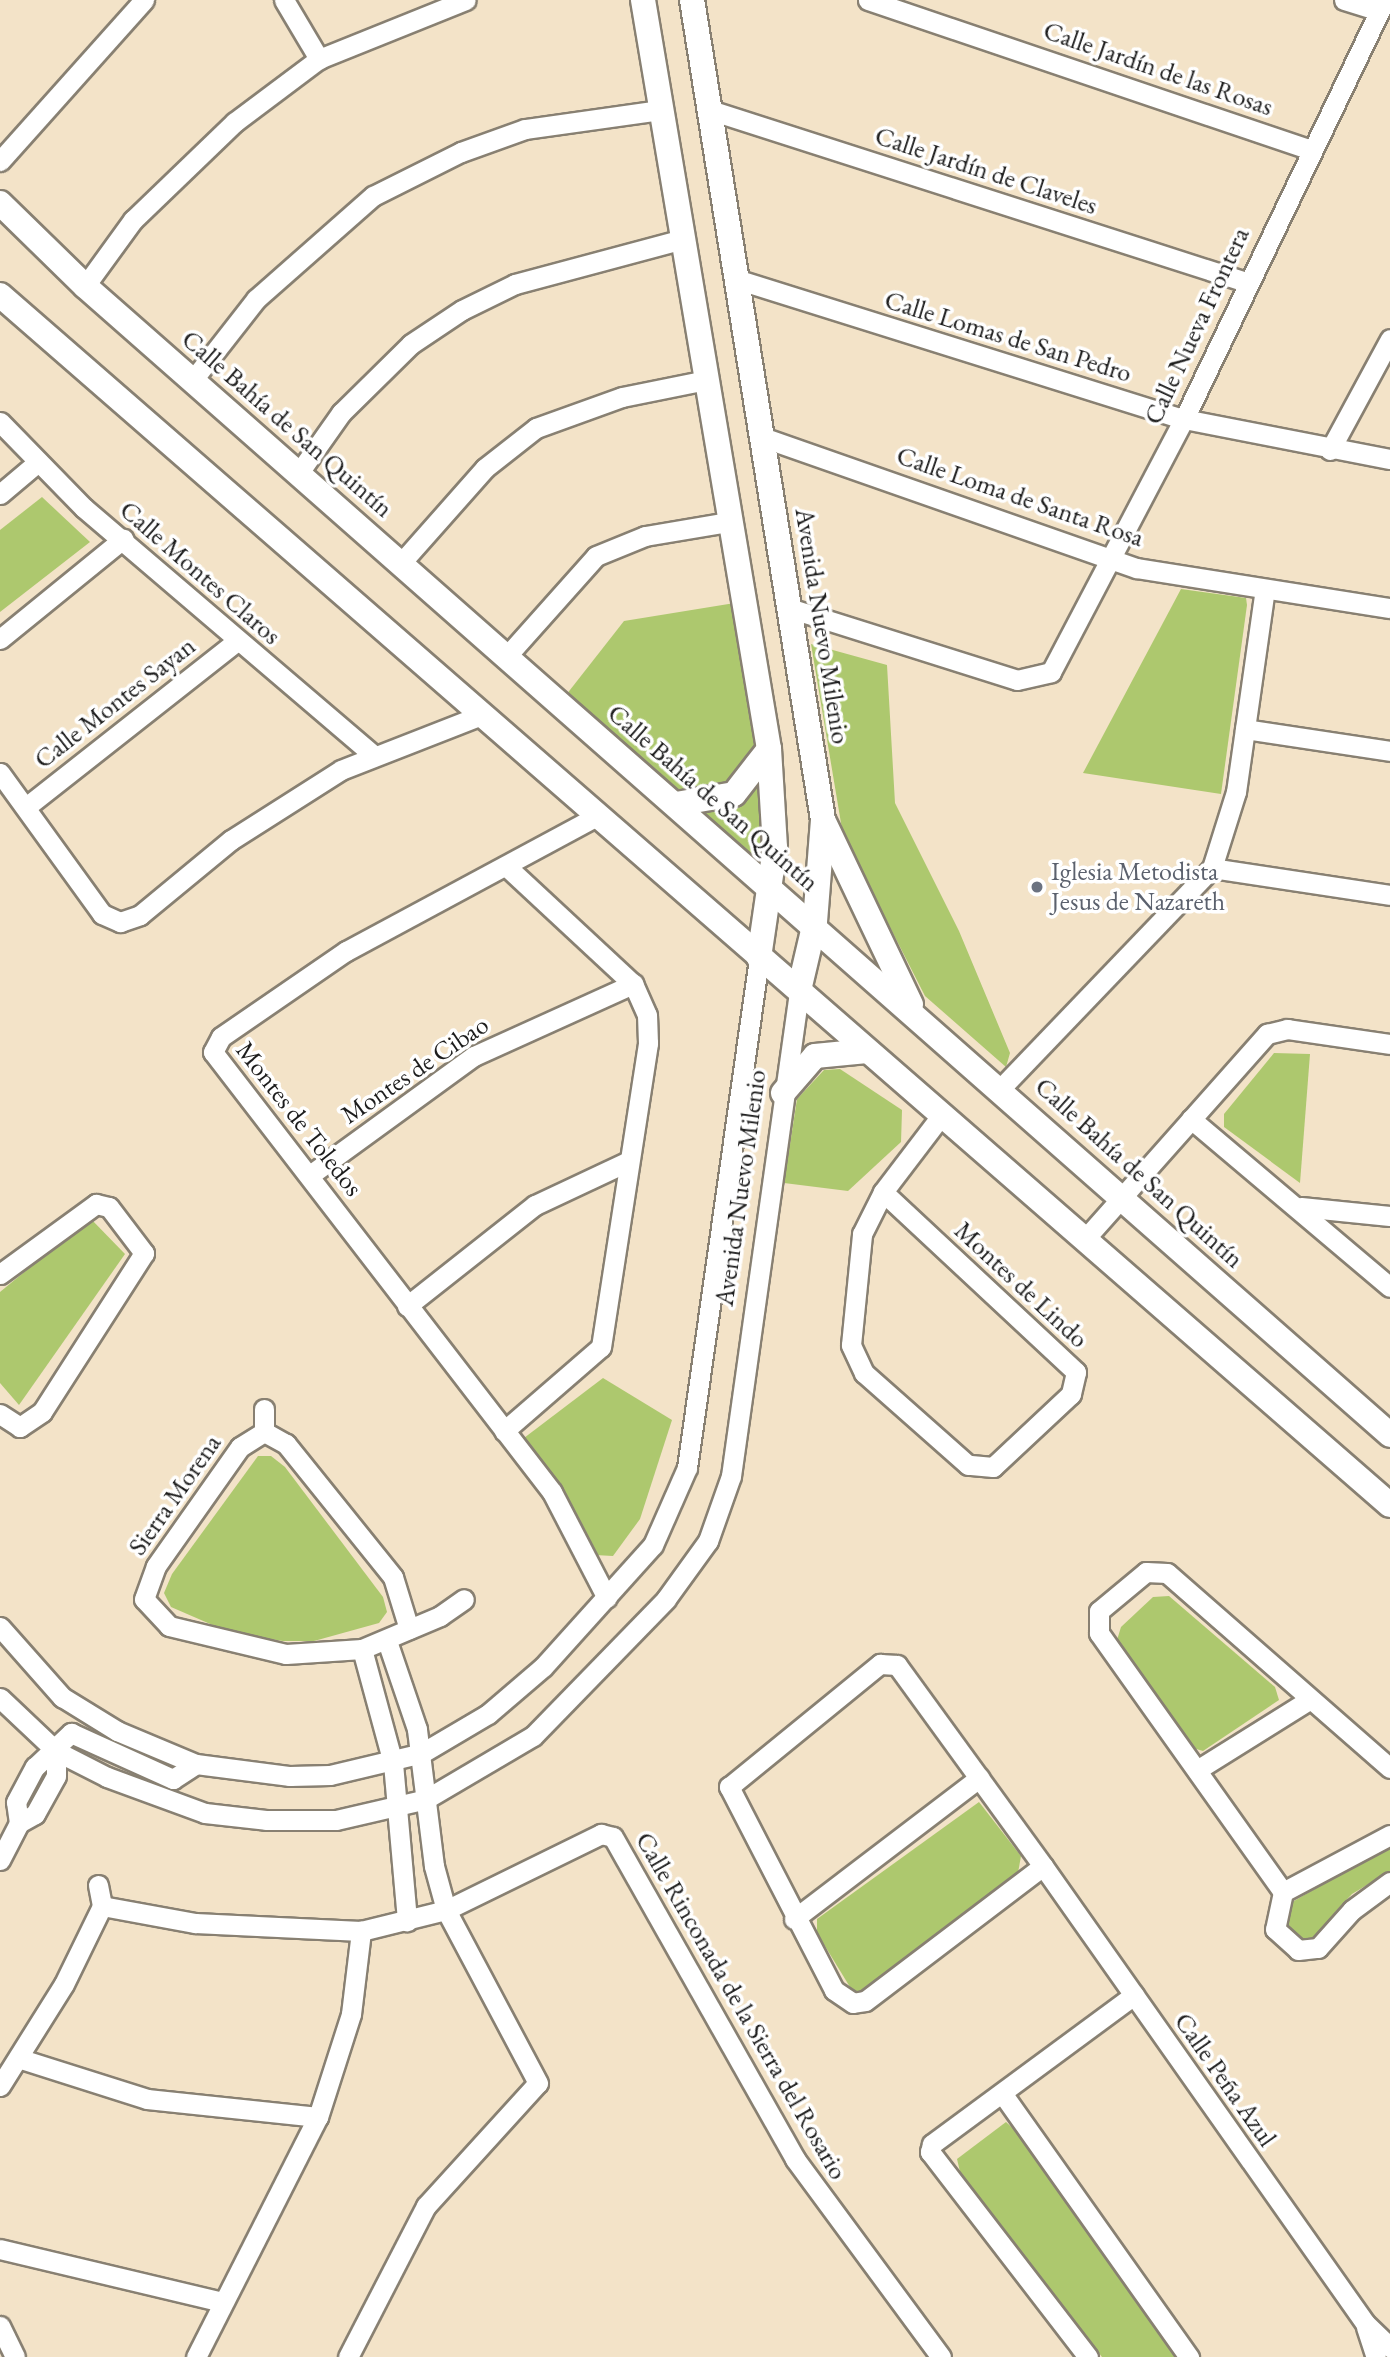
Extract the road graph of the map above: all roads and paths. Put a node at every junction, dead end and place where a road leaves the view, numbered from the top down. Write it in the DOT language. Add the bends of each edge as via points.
graph roads {
  1 [pos="144,0"];
  2 [pos="284,0"];
  3 [pos="466,0"];
  4 [pos="643,0"];
  5 [pos="692,0"];
  6 [pos="868,0"];
  7 [pos="1344,0"];
  8 [pos="1382,6"];
  9 [pos="935,9"];
  10 [pos="319,59"];
  11 [pos="660,110"];
  12 [pos="710,110"];
  13 [pos="1311,150"];
  14 [pos="0,160"];
  15 [pos="0,203"];
  16 [pos="683,239"];
  17 [pos="736,279"];
  18 [pos="1246,282"];
  19 [pos="85,286"];
  20 [pos="0,296"];
  21 [pos="1390,339"];
  22 [pos="706,380"];
  23 [pos="192,381"];
  24 [pos="1184,419"];
  25 [pos="0,422"];
  26 [pos="762,437"];
  27 [pos="1330,450"];
  28 [pos="1390,459"];
  29 [pos="38,463"];
  30 [pos="298,474"];
  31 [pos="0,494"];
  32 [pos="729,522"];
  33 [pos="123,539"];
  34 [pos="1111,560"];
  35 [pos="401,564"];
  36 [pos="1265,589"];
  37 [pos="789,608"];
  38 [pos="1390,608"];
  39 [pos="0,639"];
  40 [pos="237,641"];
  41 [pos="506,657"];
  42 [pos="481,715"];
  43 [pos="1245,729"];
  44 [pos="769,749"];
  45 [pos="1390,751"];
  46 [pos="374,756"];
  47 [pos="0,773"];
  48 [pos="676,804"];
  49 [pos="26,807"];
  50 [pos="597,816"];
  51 [pos="824,820"];
  52 [pos="506,866"];
  53 [pos="1212,868"];
  54 [pos="772,892"];
  55 [pos="1390,895"];
  56 [pos="815,922"];
  57 [pos="760,958"];
  58 [pos="633,984"];
  59 [pos="799,990"];
  60 [pos="918,1017"];
  61 [pos="1390,1045"];
  62 [pos="867,1051"];
  63 [pos="1001,1088"];
  64 [pos="783,1093"];
  65 [pos="941,1116"];
  66 [pos="1191,1119"];
  67 [pos="627,1162"];
  68 [pos="310,1175"];
  69 [pos="883,1192"];
  70 [pos="1121,1199"];
  71 [pos="1301,1207"];
  72 [pos="1390,1216"];
  73 [pos="1084,1240"];
  74 [pos="0,1274"];
  75 [pos="1390,1287"];
  76 [pos="407,1307"];
  77 [pos="264,1409"];
  78 [pos="0,1414"];
  79 [pos="504,1431"];
  80 [pos="264,1432"];
  81 [pos="1390,1435"];
  82 [pos="1390,1505"];
  83 [pos="607,1598"];
  84 [pos="464,1599"];
  85 [pos="0,1627"];
  86 [pos="409,1629"];
  87 [pos="387,1641"];
  88 [pos="362,1649"];
  89 [pos="0,1698"];
  90 [pos="1309,1700"];
  91 [pos="56,1751"];
  92 [pos="422,1753"];
  93 [pos="393,1763"];
  94 [pos="196,1764"];
  95 [pos="1390,1768"];
  96 [pos="1197,1770"];
  97 [pos="979,1778"];
  98 [pos="426,1799"];
  99 [pos="400,1805"];
  100 [pos="1390,1835"];
  101 [pos="0,1860"];
  102 [pos="1043,1866"];
  103 [pos="1390,1882"];
  104 [pos="99,1885"];
  105 [pos="1283,1892"];
  106 [pos="102,1906"];
  107 [pos="446,1910"];
  108 [pos="794,1919"];
  109 [pos="407,1921"];
  110 [pos="361,1931"];
  111 [pos="1134,1995"];
  112 [pos="20,2059"];
  113 [pos="0,2085"];
  114 [pos="1002,2093"];
  115 [pos="318,2117"];
  116 [pos="0,2249"];
  117 [pos="223,2302"];
  118 [pos="1365,2323"];
  119 [pos="0,2326"];
  120 [pos="1390,2348"];
  121 [pos="15,2357"];
  122 [pos="196,2357"];
  123 [pos="348,2357"];
  124 [pos="941,2357"];
  125 [pos="1088,2357"];
  126 [pos="1189,2357"];
  127 [pos="1375,2357"];
  1 -- 14 [label="street"];
  2 -- 10 [label="street"];
  3 -- 10 [label="street"];
  4 -- 11 [label="street, Avenida Nuevo Milenio"];
  5 -- 12 [label="street, Avenida Nuevo Milenio"];
  6 -- 9 [label="street, Calle Jardín de las Rosas"];
  7 -- 8 [label="street"];
  8 -- 13 [label="street, Calle Nueva Frontera"];
  9 -- 13 [label="street, Calle Jardín de las Rosas"];
  10 -- 19 [label="street" via="178,175 133,220"];
  11 -- 16 [label="street, Avenida Nuevo Milenio"];
  11 -- 23 [label="street" via="525,129 461,152 373,196 256,299"];
  12 -- 17 [label="street, Avenida Nuevo Milenio"];
  12 -- 18 [label="street, Calle Jardín de Claveles"];
  13 -- 18 [label="street, Calle Nueva Frontera"];
  15 -- 19 [label="street, Calle Bahía de San Quintín"];
  16 -- 22 [label="street, Avenida Nuevo Milenio"];
  16 -- 30 [label="street" via="515,284 461,310 411,344 341,413"];
  17 -- 24 [label="street, Calle Lomas de San Pedro"];
  17 -- 26 [label="street, Avenida Nuevo Milenio"];
  18 -- 24 [label="street, Calle Nueva Frontera"];
  19 -- 23 [label="street, Calle Bahía de San Quintín"];
  20 -- 42 [label="street"];
  21 -- 27 [label="street"];
  22 -- 32 [label="street, Avenida Nuevo Milenio"];
  22 -- 35 [label="street" via="622,397 536,428 485,468"];
  23 -- 30 [label="street, Calle Bahía de San Quintín"];
  24 -- 27 [label="street, Calle Lomas de San Pedro"];
  24 -- 34 [label="street, Calle Nueva Frontera"];
  25 -- 29 [label="street, Calle Montes Claros"];
  26 -- 34 [label="street, Calle Loma de Santa Rosa"];
  26 -- 37 [label="street, Avenida Nuevo Milenio"];
  27 -- 28 [label="street, Calle Lomas de San Pedro"];
  29 -- 31 [label="street"];
  29 -- 33 [label="street, Calle Montes Claros"];
  30 -- 35 [label="street, Calle Bahía de San Quintín"];
  32 -- 41 [label="street" via="645,536 596,556"];
  32 -- 44 [label="street, Avenida Nuevo Milenio"];
  33 -- 39 [label="street"];
  33 -- 40 [label="street, Calle Montes Claros"];
  34 -- 36 [label="street, Calle Loma de Santa Rosa"];
  34 -- 37 [label="street, Calle Nueva Frontera" via="1051,672 1017,680"];
  35 -- 41 [label="street, Calle Bahía de San Quintín"];
  36 -- 38 [label="street, Calle Loma de Santa Rosa"];
  36 -- 43 [label="street"];
  37 -- 51 [label="street, Avenida Nuevo Milenio"];
  40 -- 46 [label="street, Calle Montes Claros"];
  40 -- 49 [label="street, Calle Montes Sayan"];
  41 -- 48 [label="street, Calle Bahía de San Quintín"];
  42 -- 46 [label="street"];
  42 -- 50 [label="street"];
  43 -- 45 [label="street"];
  43 -- 53 [label="street" via="1227,832"];
  44 -- 48 [label="street" via="734,794"];
  44 -- 54 [label="street, Avenida Nuevo Milenio"];
  46 -- 49 [label="street" via="231,840 140,915 120,922 102,914"];
  47 -- 49 [label="street"];
  48 -- 54 [label="street, Calle Bahía de San Quintín"];
  50 -- 52 [label="street, Montes de Toledos"];
  50 -- 57 [label="street"];
  51 -- 56 [label="street, Avenida Nuevo Milenio"];
  51 -- 60 [label="street"];
  52 -- 58 [label="street"];
  52 -- 68 [label="street, Montes de Toledos" via="346,951 217,1043 219,1066"];
  53 -- 55 [label="street"];
  53 -- 63 [label="street"];
  54 -- 56 [label="street, Calle Bahía de San Quintín"];
  54 -- 57 [label="street, Avenida Nuevo Milenio"];
  56 -- 59 [label="street, Avenida Nuevo Milenio"];
  56 -- 60 [label="street, Calle Bahía de San Quintín"];
  57 -- 59 [label="street"];
  57 -- 83 [label="street, Avenida Nuevo Milenio" via="687,1468 653,1545"];
  58 -- 67 [label="street" via="647,1015 648,1043"];
  58 -- 68 [label="street, Montes de Cibao" via="474,1056"];
  59 -- 62 [label="street"];
  59 -- 64 [label="street, Avenida Nuevo Milenio"];
  60 -- 63 [label="street, Calle Bahía de San Quintín"];
  61 -- 66 [label="street" via="1273,1031"];
  62 -- 64 [label="street" via="815,1056"];
  62 -- 65 [label="street"];
  63 -- 70 [label="street, Calle Bahía de San Quintín"];
  64 -- 98 [label="street, Avenida Nuevo Milenio" via="740,1426 731,1476 708,1541 666,1599 533,1736"];
  65 -- 69 [label="street, Montes de Lindo"];
  65 -- 73 [label="street"];
  66 -- 70 [label="street"];
  66 -- 71 [label="street"];
  67 -- 76 [label="street" via="534,1205"];
  67 -- 79 [label="street" via="601,1347"];
  68 -- 76 [label="street, Montes de Toledos"];
  69 -- 69 [label="street, Montes de Lindo" via="862,1234 853,1354 864,1373 968,1465 993,1467 1070,1394 1076,1372"];
  70 -- 73 [label="street"];
  70 -- 81 [label="street, Calle Bahía de San Quintín"];
  71 -- 72 [label="street"];
  71 -- 75 [label="street"];
  73 -- 82 [label="street"];
  74 -- 78 [label="street" via="100,1204 136,1236 144,1259 41,1412 20,1427"];
  76 -- 79 [label="street, Montes de Toledos"];
  77 -- 80 [label="street"];
  79 -- 83 [label="street, Montes de Toledos" via="552,1492"];
  80 -- 86 [label="street, Sierra Morena" via="286,1444 393,1577 407,1604"];
  80 -- 88 [label="street, Sierra Morena" via="240,1447 135,1599 169,1626 239,1647 286,1654"];
  83 -- 92 [label="street, Avenida Nuevo Milenio" via="488,1714"];
  84 -- 86 [label="street"];
  85 -- 94 [label="street, Avenida Nuevo Milenio" via="62,1698 117,1731"];
  86 -- 87 [label="street, Sierra Morena"];
  87 -- 88 [label="street, Sierra Morena"];
  87 -- 92 [label="street"];
  88 -- 93 [label="street"];
  89 -- 91 [label="street, Avenida Nuevo Milenio"];
  90 -- 95 [label="street"];
  90 -- 96 [label="street"];
  90 -- 96 [label="street" via="1167,1573 1146,1572 1099,1611 1096,1626"];
  91 -- 94 [label="street" via="77,1733 173,1779"];
  91 -- 99 [label="street, Avenida Nuevo Milenio" via="205,1813 336,1819"];
  91 -- 101 [label="street" via="35,1767 16,1802 19,1823"];
  92 -- 93 [label="street, Avenida Nuevo Milenio"];
  92 -- 98 [label="street"];
  93 -- 94 [label="street, Avenida Nuevo Milenio" via="290,1776"];
  93 -- 99 [label="street"];
  96 -- 105 [label="street"];
  97 -- 102 [label="street, Calle Peña Azul"];
  97 -- 108 [label="street"];
  97 -- 108 [label="street, Calle Peña Azul" via="900,1668 880,1664 729,1787"];
  98 -- 99 [label="street, Avenida Nuevo Milenio"];
  98 -- 107 [label="street"];
  99 -- 109 [label="street"];
  100 -- 105 [label="street"];
  102 -- 108 [label="street, Calle Peña Azul" via="865,2001 838,1996"];
  102 -- 111 [label="street, Calle Peña Azul"];
  103 -- 105 [label="street" via="1352,1910 1329,1940 1298,1950 1275,1929"];
  104 -- 106 [label="street"];
  106 -- 110 [label="street, Calle Rinconada de la Sierra del Rosario" via="195,1923"];
  106 -- 112 [label="street"];
  107 -- 109 [label="street, Calle Rinconada de la Sierra del Rosario"];
  107 -- 123 [label="street" via="538,2083 426,2206"];
  107 -- 124 [label="street, Calle Rinconada de la Sierra del Rosario" via="601,1834 613,1836 795,2159"];
  109 -- 110 [label="street, Calle Rinconada de la Sierra del Rosario"];
  110 -- 115 [label="street" via="351,2014"];
  111 -- 114 [label="street"];
  111 -- 118 [label="street, Calle Peña Azul"];
  112 -- 113 [label="street"];
  112 -- 115 [label="street" via="146,2099"];
  114 -- 125 [label="street" via="932,2144 931,2159"];
  114 -- 126 [label="street"];
  115 -- 117 [label="street"];
  116 -- 117 [label="street"];
  117 -- 122 [label="street"];
  118 -- 120 [label="street"];
  118 -- 127 [label="street"];
  119 -- 121 [label="street"];
  120 -- 127 [label="street"];
}
